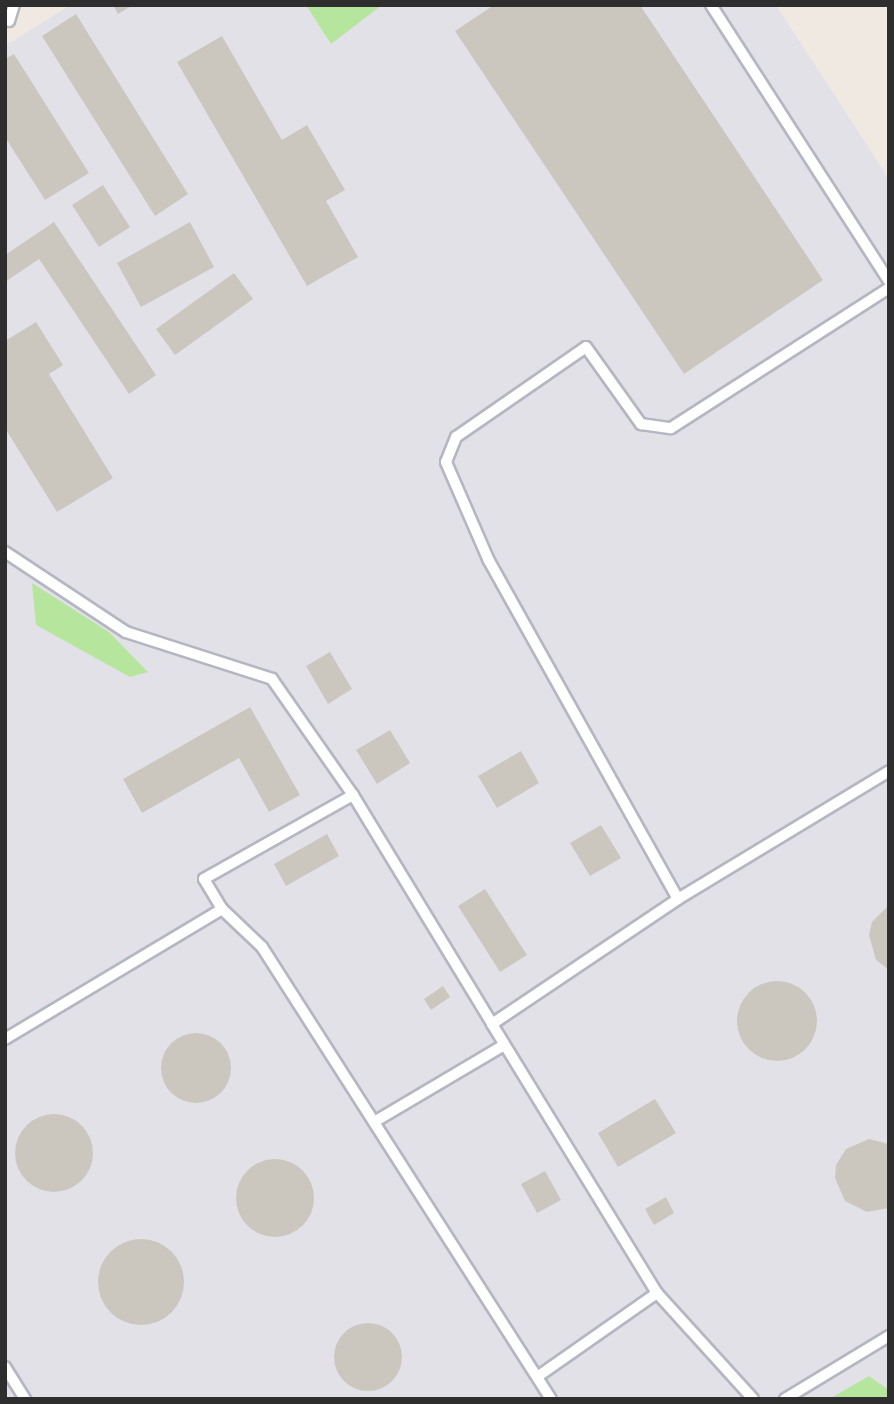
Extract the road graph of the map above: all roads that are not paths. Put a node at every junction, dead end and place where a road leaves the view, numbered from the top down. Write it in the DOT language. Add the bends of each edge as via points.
graph roads {
  1 [pos="14,5"];
  2 [pos="711,5"];
  3 [pos="9,21"];
  4 [pos="889,281"];
  5 [pos="889,288"];
  6 [pos="5,552"];
  7 [pos="889,771"];
  8 [pos="353,795"];
  9 [pos="678,899"];
  10 [pos="222,909"];
  11 [pos="492,1024"];
  12 [pos="5,1039"];
  13 [pos="503,1045"];
  14 [pos="374,1122"];
  15 [pos="657,1293"];
  16 [pos="889,1336"];
  17 [pos="5,1367"];
  18 [pos="537,1377"];
  19 [pos="24,1399"];
  20 [pos="551,1399"];
  21 [pos="753,1399"];
  22 [pos="785,1399"];
  1 -- 3 [label="lane"];
  2 -- 4 [label="lane"];
  5 -- 9 [label="lane" via="671,428 641,424 586,347 456,437 446,462 488,561"];
  6 -- 8 [label="lane" via="126,632 272,679"];
  7 -- 9 [label="lane"];
  8 -- 10 [label="lane" via="204,879"];
  8 -- 11 [label="lane"];
  9 -- 11 [label="lane"];
  10 -- 12 [label="lane"];
  10 -- 14 [label="lane" via="262,947"];
  11 -- 13 [label="lane"];
  13 -- 14 [label="lane"];
  13 -- 15 [label="lane"];
  14 -- 18 [label="lane"];
  15 -- 18 [label="lane"];
  15 -- 21 [label="lane"];
  16 -- 22 [label="lane"];
  17 -- 19 [label="lane"];
  18 -- 20 [label="lane"];
}
